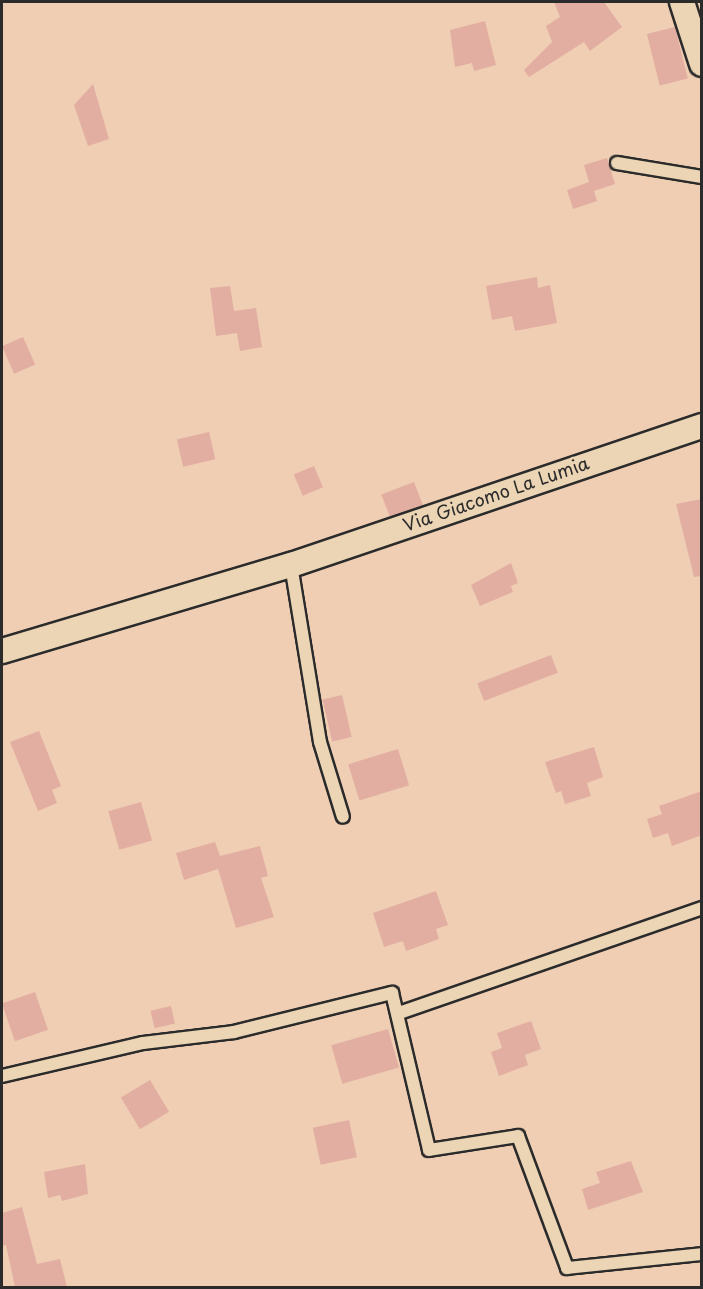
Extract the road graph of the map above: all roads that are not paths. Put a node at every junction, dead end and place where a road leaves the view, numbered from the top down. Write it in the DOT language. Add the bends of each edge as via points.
graph roads {
  1 [pos="682,2"];
  2 [pos="702,64"];
  3 [pos="617,162"];
  4 [pos="702,177"];
  5 [pos="702,426"];
  6 [pos="291,565"];
  7 [pos="2,651"];
  8 [pos="343,817"];
  9 [pos="702,908"];
  10 [pos="399,1012"];
  11 [pos="2,1076"];
  12 [pos="702,1254"];
  1 -- 2 [label="street"];
  3 -- 4 [label="lane"];
  5 -- 6 [label="street, Via Giacomo La Lumia"];
  6 -- 7 [label="street, Via Giacomo La Lumia"];
  6 -- 8 [label="lane" via="320,742"];
  9 -- 10 [label="lane"];
  10 -- 11 [label="lane" via="392,993 234,1032 143,1043"];
  10 -- 12 [label="lane" via="429,1150 518,1136 567,1269"];
}
